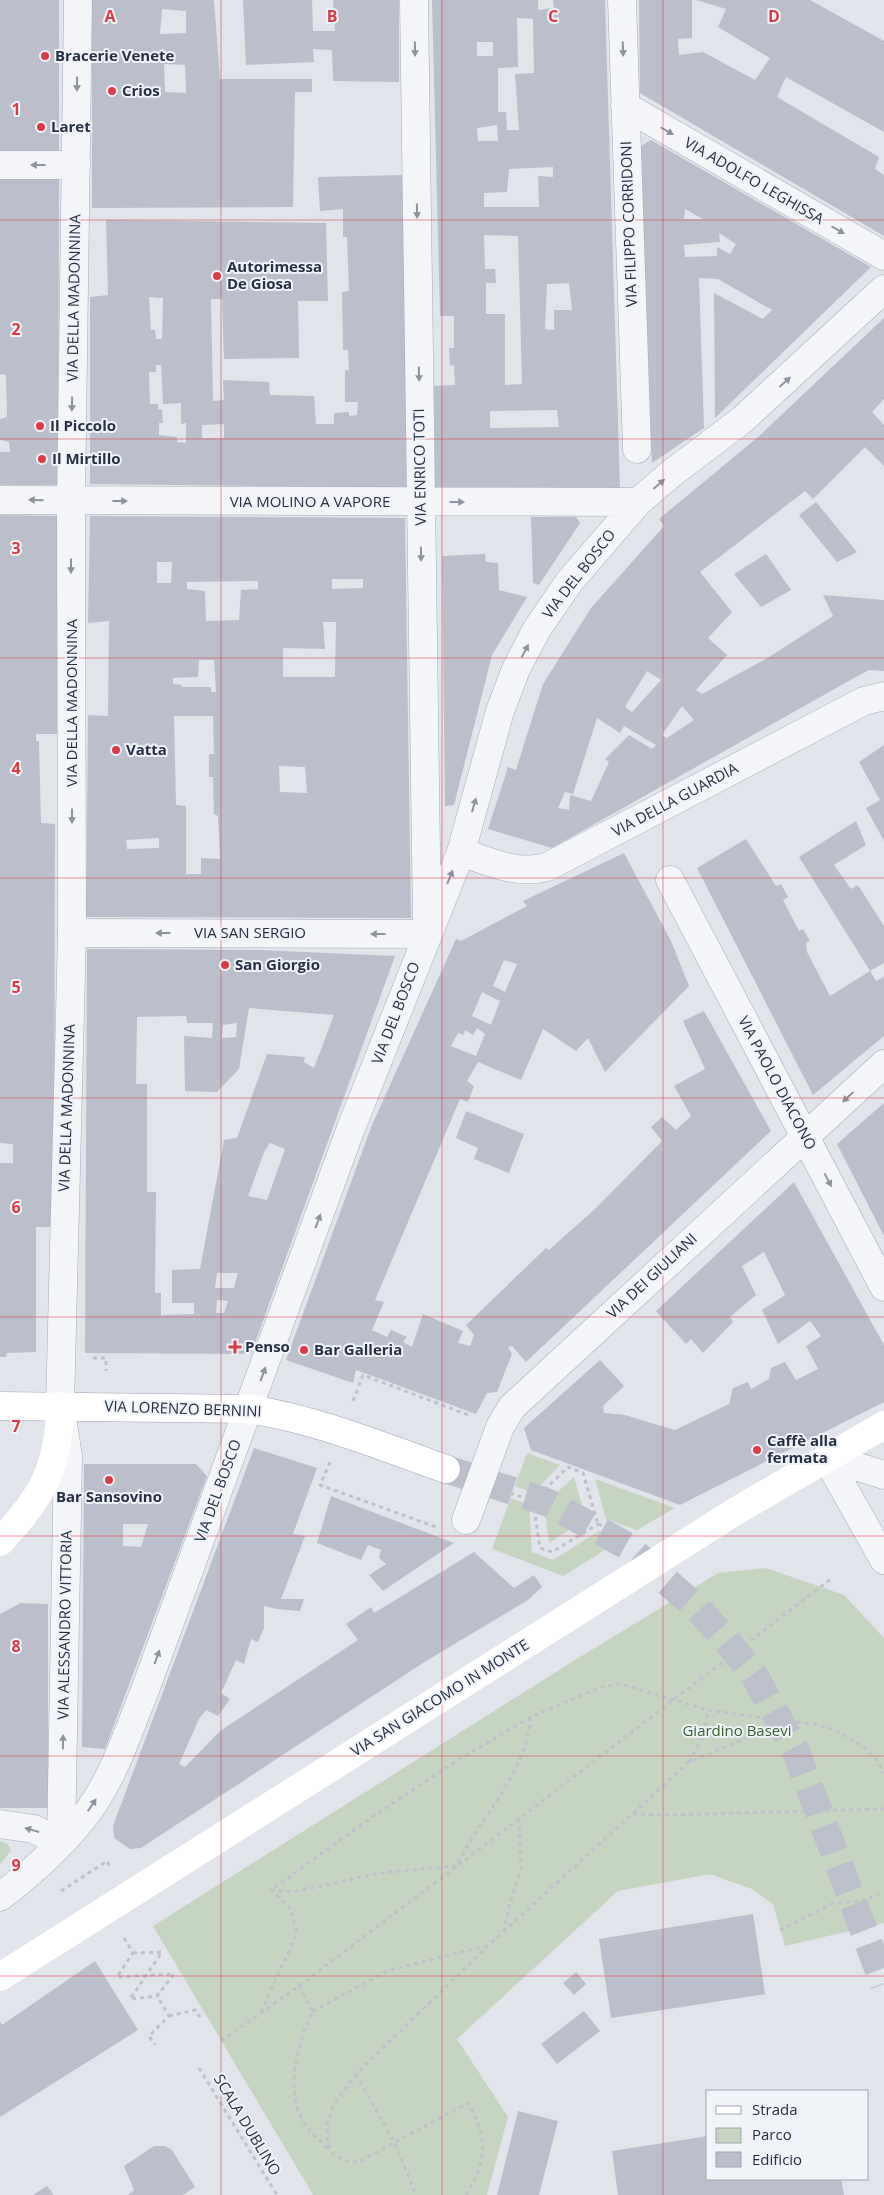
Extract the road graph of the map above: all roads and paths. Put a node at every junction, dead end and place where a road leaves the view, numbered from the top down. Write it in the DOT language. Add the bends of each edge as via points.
graph roads {
  1 [pos="78,0"];
  2 [pos="414,0"];
  3 [pos="622,0"];
  4 [pos="625,106"];
  5 [pos="0,165"];
  6 [pos="76,165"];
  7 [pos="884,256"];
  8 [pos="884,289"];
  9 [pos="637,449"];
  10 [pos="0,500"];
  11 [pos="71,501"];
  12 [pos="421,502"];
  13 [pos="638,502"];
  14 [pos="884,696"];
  15 [pos="461,852"];
  16 [pos="670,880"];
  17 [pos="72,932"];
  18 [pos="427,934"];
  19 [pos="884,1064"];
  20 [pos="805,1136"];
  21 [pos="884,1287"];
  22 [pos="353,1401"];
  23 [pos="0,1406"];
  24 [pos="60,1406"];
  25 [pos="250,1409"];
  26 [pos="479,1419"];
  27 [pos="884,1425"];
  28 [pos="826,1457"];
  29 [pos="331,1459"];
  30 [pos="446,1469"];
  31 [pos="884,1475"];
  32 [pos="506,1491"];
  33 [pos="533,1500"];
  34 [pos="466,1520"];
  35 [pos="598,1524"];
  36 [pos="438,1528"];
  37 [pos="644,1540"];
  38 [pos="0,1542"];
  39 [pos="884,1560"];
  40 [pos="832,1578"];
  41 [pos="673,1701"];
  42 [pos="708,1710"];
  43 [pos="531,1716"];
  44 [pos="788,1721"];
  45 [pos="689,1762"];
  46 [pos="884,1773"];
  47 [pos="884,1809"];
  48 [pos="632,1814"];
  49 [pos="519,1819"];
  50 [pos="0,1824"];
  51 [pos="61,1844"];
  52 [pos="456,1866"];
  53 [pos="115,1875"];
  54 [pos="271,1890"];
  55 [pos="884,1892"];
  56 [pos="57,1893"];
  57 [pos="0,1897"];
  58 [pos="780,1930"];
  59 [pos="504,1932"];
  60 [pos="124,1938"];
  61 [pos="489,1945"];
  62 [pos="133,1953"];
  63 [pos="146,1976"];
  64 [pos="0,1977"];
  65 [pos="299,1986"];
  66 [pos="157,1996"];
  67 [pos="313,2011"];
  68 [pos="261,2012"];
  69 [pos="169,2016"];
  70 [pos="202,2018"];
  71 [pos="221,2041"];
  72 [pos="156,2045"];
  73 [pos="199,2068"];
  74 [pos="356,2074"];
  75 [pos="394,2142"];
  76 [pos="332,2153"];
  77 [pos="277,2195"];
  78 [pos="416,2195"];
  79 [pos="466,2195"];
  1 -- 6 [label="street, VIA DELLA MADONNINA, one-way"];
  2 -- 12 [label="street, VIA ENRICO TOTI, one-way"];
  3 -- 4 [label="street, VIA FILIPPO CORRIDONI, one-way"];
  4 -- 7 [label="street, VIA ADOLFO LEGHISSA, one-way"];
  4 -- 9 [label="street, VIA FILIPPO CORRIDONI"];
  6 -- 5 [label="street, one-way"];
  6 -- 11 [label="street, VIA DELLA MADONNINA, one-way"];
  13 -- 8 [label="street, VIA DEL BOSCO, one-way" via="742,420"];
  11 -- 10 [label="street, VIA MOLINO A VAPORE, one-way"];
  11 -- 12 [label="street, VIA MOLINO A VAPORE, one-way"];
  11 -- 17 [label="street, VIA DELLA MADONNINA, one-way"];
  12 -- 13 [label="street, VIA MOLINO A VAPORE, one-way"];
  12 -- 18 [label="street, VIA ENRICO TOTI, one-way"];
  15 -- 13 [label="street, VIA DEL BOSCO, one-way" via="500,711 516,669 537,628 569,582"];
  14 -- 15 [label="street, VIA DELLA GUARDIA" via="864,701 547,867 531,871 513,870"];
  18 -- 15 [label="street, VIA DEL BOSCO, one-way"];
  16 -- 20 [label="street, VIA PAOLO DIACONO"];
  18 -- 17 [label="street, VIA SAN SERGIO, one-way"];
  17 -- 24 [label="street, VIA DELLA MADONNINA"];
  25 -- 18 [label="street, VIA DEL BOSCO, one-way" via="351,1128"];
  19 -- 20 [label="street, VIA DEI GIULIANI, one-way"];
  20 -- 21 [label="street, VIA PAOLO DIACONO, one-way"];
  20 -- 34 [label="street, VIA DEI GIULIANI" via="512,1407 500,1427"];
  22 -- 26 [label="path" via="363,1375"];
  23 -- 24 [label="main road, VIA LORENZO BERNINI"];
  24 -- 25 [label="main road, VIA LORENZO BERNINI"];
  24 -- 38 [label="main road" via="60,1436 45,1484 21,1520"];
  51 -- 24 [label="street, VIA ALESSANDRO VITTORIA, one-way" via="68,1456"];
  25 -- 30 [label="main road, VIA LORENZO BERNINI" via="331,1428"];
  51 -- 25 [label="street, VIA DEL BOSCO, one-way" via="91,1808 107,1780 145,1690"];
  27 -- 28 [label="main road, VIA SAN GIACOMO IN MONTE"];
  28 -- 31 [label="street"];
  28 -- 39 [label="street"];
  28 -- 64 [label="main road, VIA SAN GIACOMO IN MONTE"];
  29 -- 36 [label="path" via="320,1485"];
  32 -- 33 [label="path"];
  33 -- 35 [label="path" via="540,1548 552,1552"];
  33 -- 35 [label="path" via="568,1467 583,1473"];
  35 -- 37 [label="path"];
  40 -- 41 [label="path"];
  41 -- 42 [label="path"];
  41 -- 43 [label="path" via="645,1689 621,1684 601,1687"];
  41 -- 49 [label="path"];
  42 -- 44 [label="path"];
  42 -- 45 [label="path" via="705,1733"];
  43 -- 52 [label="path" via="530,1732 517,1766 469,1839"];
  43 -- 54 [label="path" via="375,1815"];
  44 -- 45 [label="path"];
  44 -- 46 [label="path" via="815,1724 839,1732 864,1747"];
  45 -- 48 [label="path"];
  47 -- 48 [label="path"];
  48 -- 59 [label="path"];
  49 -- 52 [label="path"];
  49 -- 59 [label="path" via="521,1870"];
  51 -- 50 [label="street, one-way" via="34,1829"];
  51 -- 57 [label="street, VIA DEL BOSCO"];
  52 -- 54 [label="path" via="380,1873 293,1892"];
  52 -- 65 [label="path"];
  53 -- 56 [label="path" via="107,1861"];
  54 -- 68 [label="path" via="290,1908 297,1933"];
  55 -- 58 [label="path" via="862,1901 834,1903"];
  59 -- 61 [label="path"];
  60 -- 62 [label="path"];
  61 -- 67 [label="path" via="387,1971"];
  61 -- 74 [label="path"];
  62 -- 63 [label="path" via="117,1977"];
  62 -- 63 [label="path" via="162,1952"];
  63 -- 66 [label="path" via="130,1999"];
  63 -- 66 [label="path" via="174,1974"];
  65 -- 67 [label="path"];
  65 -- 68 [label="path"];
  66 -- 69 [label="path"];
  67 -- 76 [label="path" via="302,2034 295,2090 299,2114 310,2132"];
  68 -- 71 [label="path"];
  69 -- 70 [label="path" via="195,2010"];
  69 -- 72 [label="path" via="149,2036"];
  73 -- 77 [label="path, SCALA DUBLINO"];
  74 -- 75 [label="path"];
  74 -- 76 [label="path" via="334,2104 327,2124"];
  75 -- 76 [label="path" via="358,2162 346,2161"];
  75 -- 78 [label="path"];
  75 -- 79 [label="path" via="468,2103 478,2120 484,2149 477,2178"];
}
